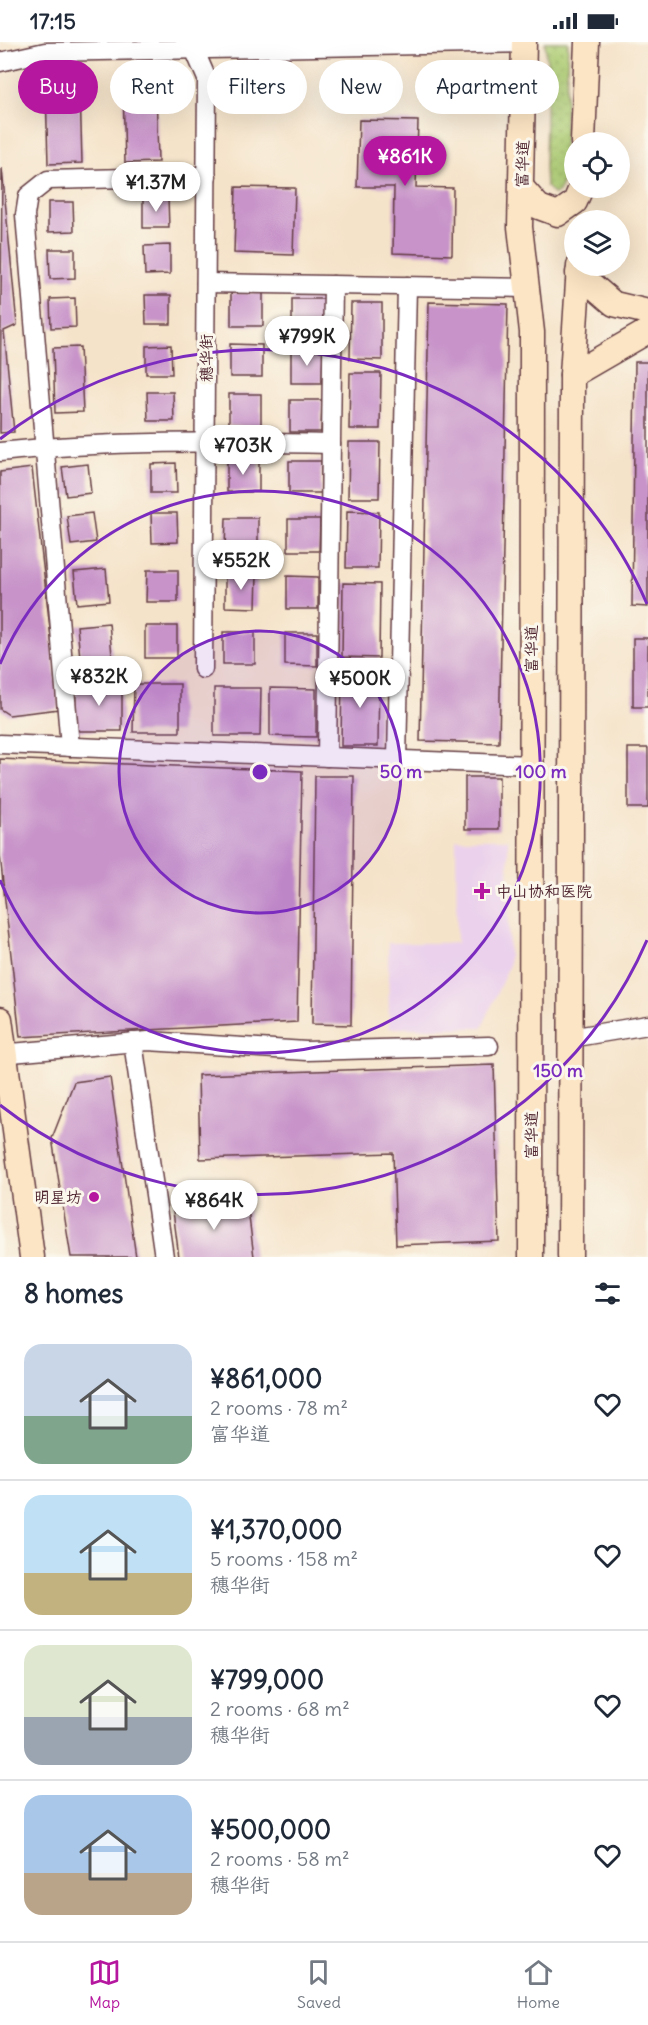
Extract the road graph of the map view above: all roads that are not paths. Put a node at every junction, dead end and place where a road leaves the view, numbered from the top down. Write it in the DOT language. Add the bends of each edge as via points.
graph roads {
  1 [pos="587,42"];
  2 [pos="524,43"];
  3 [pos="194,49"];
  4 [pos="0,62"];
  5 [pos="583,132"];
  6 [pos="207,176"];
  7 [pos="522,188"];
  8 [pos="577,198"];
  9 [pos="578,276"];
  10 [pos="585,276"];
  11 [pos="206,283"];
  12 [pos="333,285"];
  13 [pos="407,286"];
  14 [pos="527,288"];
  15 [pos="648,312"];
  16 [pos="648,331"];
  17 [pos="572,375"];
  18 [pos="206,442"];
  19 [pos="331,444"];
  20 [pos="44,447"];
  21 [pos="0,452"];
  22 [pos="203,669"];
  23 [pos="0,744"];
  24 [pos="70,747"];
  25 [pos="327,757"];
  26 [pos="397,760"];
  27 [pos="531,765"];
  28 [pos="0,1019"];
  29 [pos="648,1025"];
  30 [pos="570,1038"];
  31 [pos="133,1042"];
  32 [pos="489,1046"];
  33 [pos="2,1054"];
  34 [pos="32,1257"];
  35 [pos="164,1257"];
  36 [pos="531,1257"];
  37 [pos="570,1257"];
  1 -- 5 [label="main road"];
  2 -- 3 [label="street"];
  2 -- 7 [label="main road, 富华道"];
  3 -- 4 [label="street" via="45,52"];
  3 -- 6 [label="street, 穗华街" via="207,80"];
  6 -- 11 [label="street, 穗华街"];
  6 -- 20 [label="street" via="48,180 28,196 25,215"];
  7 -- 8 [label="main road" via="539,207 558,214"];
  7 -- 14 [label="main road, 富华道" via="520,227"];
  9 -- 17 [label="main road"];
  10 -- 15 [label="main road" via="615,304"];
  11 -- 12 [label="street"];
  11 -- 18 [label="street, 穗华街"];
  12 -- 13 [label="street"];
  12 -- 19 [label="street"];
  13 -- 14 [label="street"];
  13 -- 26 [label="street"];
  14 -- 27 [label="main road, 富华道" via="532,332"];
  16 -- 17 [label="main road"];
  17 -- 30 [label="main road"];
  18 -- 19 [label="street"];
  18 -- 20 [label="street"];
  18 -- 22 [label="street, 穗华街"];
  19 -- 25 [label="street"];
  20 -- 21 [label="street"];
  20 -- 24 [label="street"];
  23 -- 24 [label="street"];
  24 -- 25 [label="street"];
  25 -- 26 [label="street"];
  26 -- 27 [label="street"];
  27 -- 36 [label="main road, 富华道"];
  28 -- 33 [label="main road"];
  29 -- 30 [label="street"];
  30 -- 37 [label="main road"];
  31 -- 32 [label="street" via="306,1051"];
  31 -- 33 [label="street"];
  31 -- 35 [label="street"];
  33 -- 34 [label="main road"];
}
